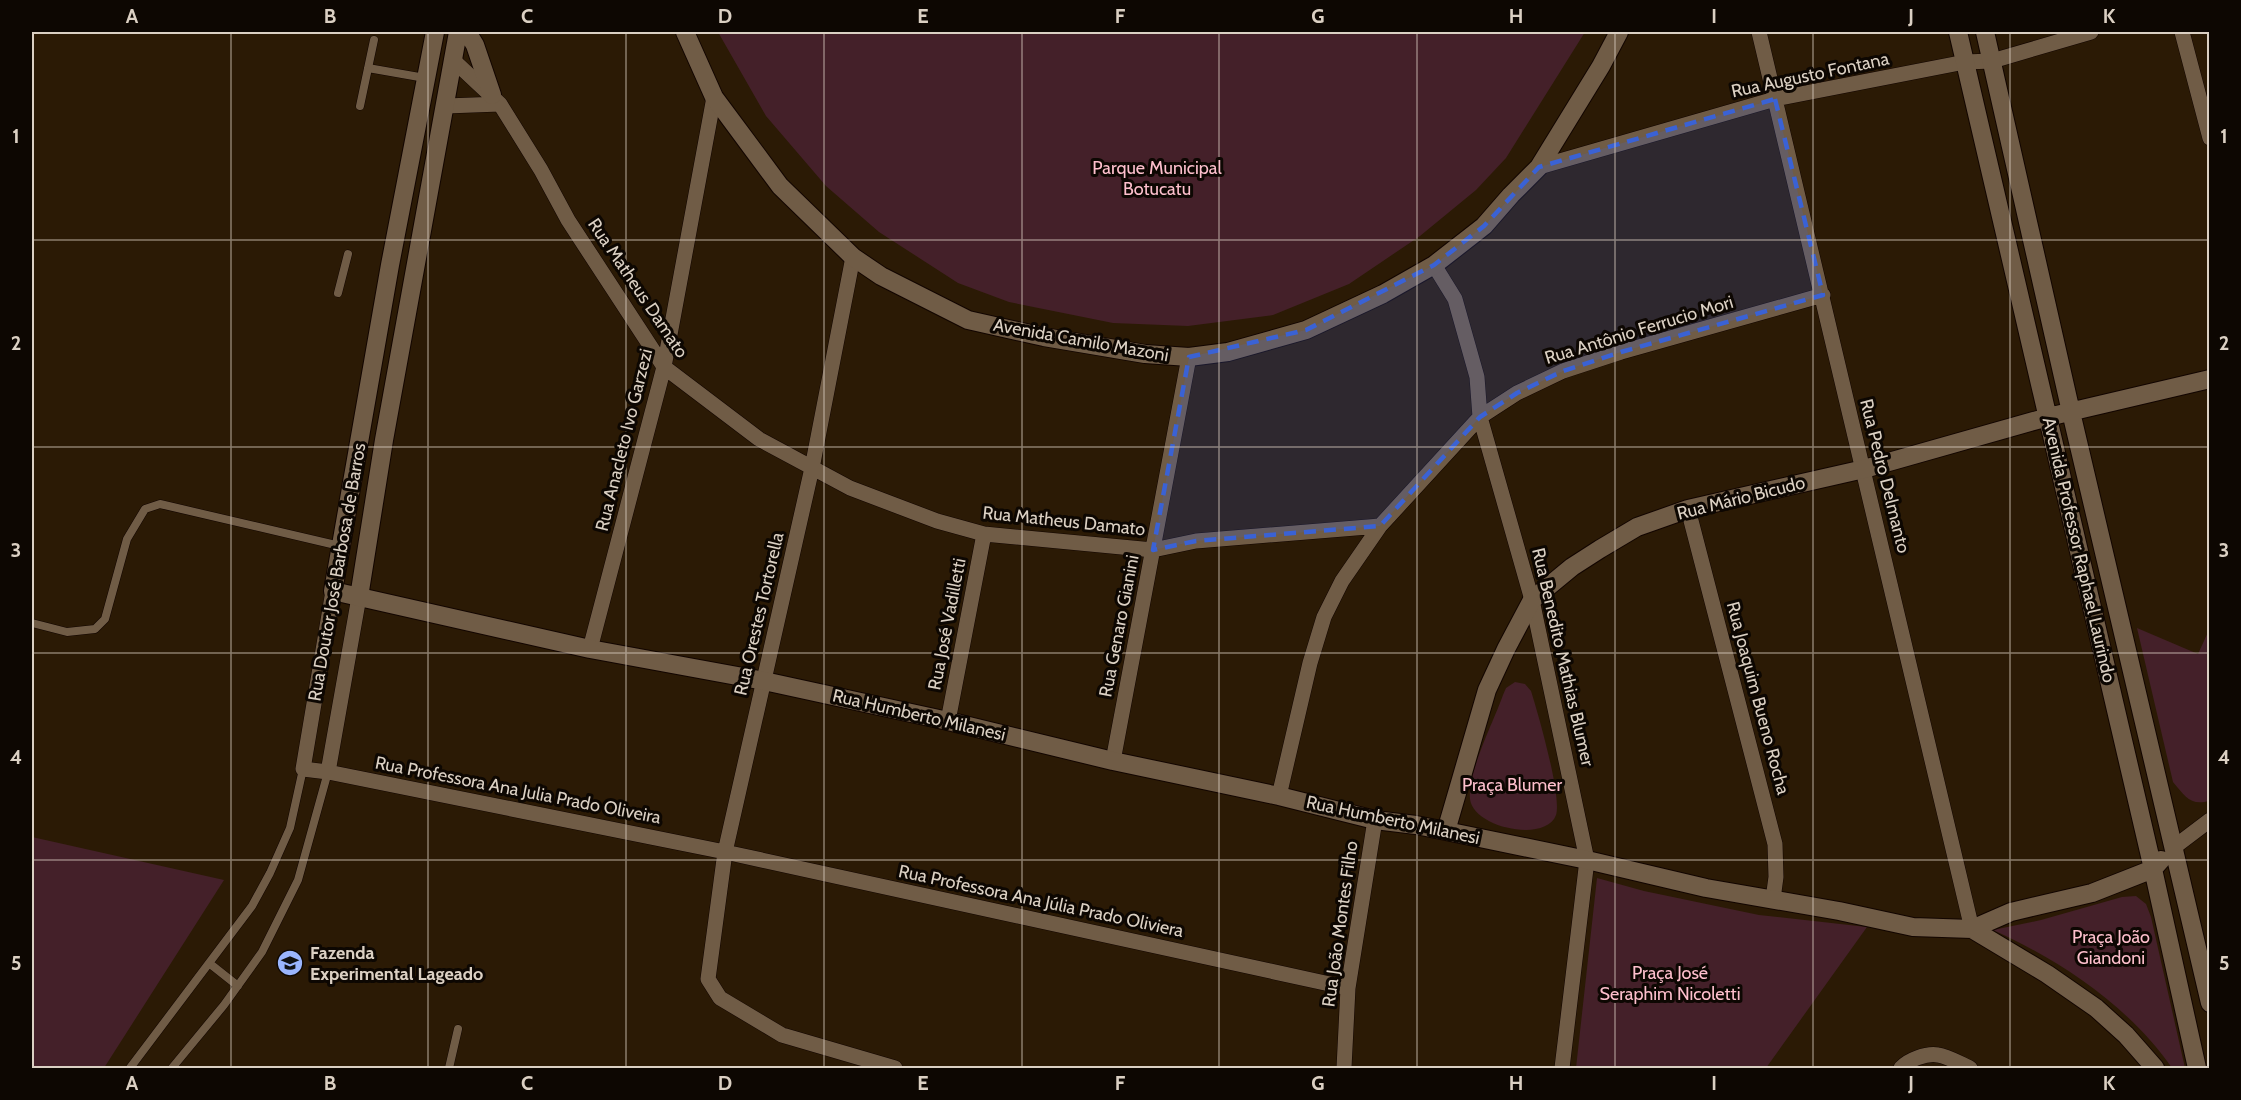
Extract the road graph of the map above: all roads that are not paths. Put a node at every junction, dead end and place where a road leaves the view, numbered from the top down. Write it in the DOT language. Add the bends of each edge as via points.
graph roads {
  1 [pos="435,32"];
  2 [pos="458,32"];
  3 [pos="467,32"];
  4 [pos="685,32"];
  5 [pos="1619,32"];
  6 [pos="1759,32"];
  7 [pos="1958,32"];
  8 [pos="1984,32"];
  9 [pos="2091,32"];
  10 [pos="2182,32"];
  11 [pos="374,40"];
  12 [pos="429,56"];
  13 [pos="453,60"];
  14 [pos="1992,61"];
  15 [pos="1965,62"];
  16 [pos="368,68"];
  17 [pos="425,78"];
  18 [pos="714,97"];
  19 [pos="496,99"];
  20 [pos="1775,99"];
  21 [pos="421,101"];
  22 [pos="360,106"];
  23 [pos="446,106"];
  24 [pos="2210,138"];
  25 [pos="1539,167"];
  26 [pos="348,254"];
  27 [pos="853,257"];
  28 [pos="1434,265"];
  29 [pos="338,293"];
  30 [pos="1823,295"];
  31 [pos="1189,357"];
  32 [pos="664,367"];
  33 [pos="2210,379"];
  34 [pos="2071,412"];
  35 [pos="1480,417"];
  36 [pos="2048,417"];
  37 [pos="812,468"];
  38 [pos="1864,469"];
  39 [pos="1688,509"];
  40 [pos="1380,526"];
  41 [pos="984,534"];
  42 [pos="340,546"];
  43 [pos="1153,550"];
  44 [pos="333,591"];
  45 [pos="359,597"];
  46 [pos="1532,600"];
  47 [pos="32,623"];
  48 [pos="590,649"];
  49 [pos="764,681"];
  50 [pos="948,721"];
  51 [pos="1113,761"];
  52 [pos="303,769"];
  53 [pos="328,772"];
  54 [pos="1279,796"];
  55 [pos="1375,820"];
  56 [pos="2210,820"];
  57 [pos="1446,831"];
  58 [pos="2173,848"];
  59 [pos="725,852"];
  60 [pos="1587,860"];
  61 [pos="2153,869"];
  62 [pos="1773,899"];
  63 [pos="1972,929"];
  64 [pos="209,963"];
  65 [pos="238,986"];
  66 [pos="1348,988"];
  67 [pos="2210,1003"];
  68 [pos="458,1029"];
  69 [pos="130,1068"];
  70 [pos="172,1068"];
  71 [pos="449,1068"];
  72 [pos="895,1068"];
  73 [pos="1344,1068"];
  74 [pos="1562,1068"];
  75 [pos="1901,1068"];
  76 [pos="1970,1068"];
  77 [pos="2155,1068"];
  78 [pos="2197,1068"];
  1 -- 12 [label="main road, Rua Doutor José Barbosa de Barros"];
  2 -- 13 [label="main road, Rua Doutor José Barbosa de Barros"];
  3 -- 19 [label="main road"];
  4 -- 18 [label="main road, Avenida Camilo Mazoni"];
  5 -- 25 [label="main road, Avenida Camilo Mazoni"];
  6 -- 20 [label="street, Rua Pedro Delmanto"];
  7 -- 15 [label="main road, Avenida Professor Raphael Laurindo"];
  8 -- 14 [label="main road, Avenida Professor Raphael Laurindo"];
  9 -- 14 [label="street, Rua Augusto Fontana"];
  10 -- 24 [label="street"];
  11 -- 16 [label="lane"];
  12 -- 13 [label="main road"];
  12 -- 17 [label="main road, Rua Doutor José Barbosa de Barros"];
  13 -- 19 [label="street, Rua Matheus Damato"];
  13 -- 23 [label="main road, Rua Doutor José Barbosa de Barros"];
  14 -- 15 [label="street, Rua Augusto Fontana"];
  14 -- 34 [label="main road, Avenida Professor Raphael Laurindo"];
  15 -- 20 [label="street, Rua Augusto Fontana"];
  15 -- 36 [label="main road, Avenida Professor Raphael Laurindo"];
  16 -- 17 [label="lane"];
  16 -- 22 [label="lane"];
  17 -- 21 [label="main road, Rua Doutor José Barbosa de Barros"];
  18 -- 27 [label="main road, Avenida Camilo Mazoni" via="780,186"];
  18 -- 32 [label="street, Rua Anacleto Ivo Garzezi"];
  19 -- 23 [label="street"];
  19 -- 32 [label="street, Rua Matheus Damato" via="568,220"];
  20 -- 25 [label="street, Rua Augusto Fontana"];
  20 -- 30 [label="street, Rua Pedro Delmanto"];
  21 -- 23 [label="main road"];
  21 -- 42 [label="main road, Rua Doutor José Barbosa de Barros"];
  23 -- 45 [label="main road, Rua Doutor José Barbosa de Barros"];
  25 -- 28 [label="main road, Avenida Camilo Mazoni" via="1484,226"];
  26 -- 29 [label="lane"];
  27 -- 31 [label="main road, Avenida Camilo Mazoni" via="881,276 968,320 1044,338"];
  27 -- 37 [label="street, Rua Orestes Tortorella"];
  28 -- 31 [label="main road, Avenida Camilo Mazoni" via="1306,330 1228,352"];
  28 -- 35 [label="street, Rua Benedito Mathias Blumer" via="1455,299 1478,377"];
  30 -- 35 [label="street, Rua Antônio Ferrucio Mori" via="1563,371 1517,393"];
  30 -- 38 [label="street, Rua Pedro Delmanto"];
  31 -- 43 [label="street, Rua Genaro Gianini"];
  32 -- 37 [label="street, Rua Matheus Damato" via="759,439"];
  32 -- 48 [label="street, Rua Anacleto Ivo Garzezi"];
  33 -- 34 [label="main road, Rua Mário Bicudo"];
  34 -- 36 [label="main road, Rua Mário Bicudo"];
  34 -- 58 [label="main road, Avenida Professor Raphael Laurindo"];
  35 -- 40 [label="street, Rua Antônio Ferrucio Mori"];
  35 -- 46 [label="street, Rua Benedito Mathias Blumer"];
  36 -- 38 [label="main road, Rua Mário Bicudo"];
  36 -- 61 [label="main road, Avenida Professor Raphael Laurindo"];
  37 -- 41 [label="street, Rua Matheus Damato" via="850,488 937,522"];
  37 -- 49 [label="street, Rua Orestes Tortorella"];
  38 -- 39 [label="main road, Rua Mário Bicudo"];
  38 -- 63 [label="street, Rua Pedro Delmanto"];
  39 -- 46 [label="main road, Rua Mário Bicudo" via="1628,532 1572,567"];
  39 -- 62 [label="street, Rua Joaquim Bueno Rocha" via="1775,844"];
  40 -- 43 [label="street, Rua Matheus Damato" via="1196,542"];
  40 -- 54 [label="street, Rua Antônio Ferrucio Mori" via="1342,581 1324,617"];
  41 -- 43 [label="street, Rua Matheus Damato"];
  41 -- 50 [label="street, Rua José Vadilletti"];
  42 -- 44 [label="main road, Rua Doutor José Barbosa de Barros"];
  42 -- 47 [label="lane" via="160,504 145,509 128,539 105,620 95,629 67,632"];
  43 -- 51 [label="street, Rua Genaro Gianini"];
  44 -- 45 [label="main road, Rua Humberto Milanesi"];
  44 -- 52 [label="street, Rua Doutor José Barbosa de Barros"];
  45 -- 48 [label="main road, Rua Humberto Milanesi"];
  45 -- 53 [label="street, Rua Doutor José Barbosa de Barros"];
  46 -- 57 [label="main road, Rua Mário Bicudo" via="1487,690"];
  46 -- 60 [label="street, Rua Benedito Mathias Blumer"];
  48 -- 49 [label="main road, Rua Humberto Milanesi"];
  49 -- 50 [label="main road, Rua Humberto Milanesi"];
  49 -- 59 [label="street, Rua Orestes Tortorella"];
  50 -- 51 [label="main road, Rua Humberto Milanesi"];
  51 -- 54 [label="main road, Rua Humberto Milanesi"];
  52 -- 53 [label="street, Rua Professora Ana Julia Prado Oliveira"];
  52 -- 64 [label="lane, Rua Doutor José Barbosa de Barros" via="290,828 270,873 252,906"];
  53 -- 59 [label="street, Rua Professora Ana Julia Prado Oliveira"];
  53 -- 65 [label="lane, Rua Doutor José Barbosa de Barros" via="298,880 262,952"];
  54 -- 55 [label="main road, Rua Humberto Milanesi"];
  55 -- 57 [label="main road, Rua Humberto Milanesi"];
  55 -- 66 [label="street, Rua João Montes Filho"];
  56 -- 58 [label="street"];
  57 -- 60 [label="main road, Rua Humberto Milanesi"];
  58 -- 61 [label="main road"];
  58 -- 67 [label="main road, Avenida Professor Raphael Laurindo"];
  59 -- 66 [label="street, Rua Professora Ana Júlia Prado Oliviera"];
  59 -- 72 [label="street, Rua Orestes Tortorella" via="708,979 720,998 782,1035"];
  60 -- 62 [label="main road, Rua Humberto Milanesi"];
  60 -- 74 [label="street, Rua Benedito Mathias Blumer"];
  61 -- 63 [label="main road" via="2092,893 2011,912"];
  61 -- 78 [label="main road, Avenida Professor Raphael Laurindo"];
  62 -- 63 [label="main road, Rua Humberto Milanesi" via="1913,927"];
  63 -- 77 [label="main road, Rua Humberto Milanesi" via="2096,1008"];
  64 -- 65 [label="lane"];
  64 -- 69 [label="lane, Rua Doutor José Barbosa de Barros"];
  65 -- 70 [label="lane, Rua Doutor José Barbosa de Barros"];
  66 -- 73 [label="street, Rua João Montes Filho"];
  68 -- 71 [label="lane"];
  75 -- 76 [label="street" via="1905,1063 1938,1054"];
}
